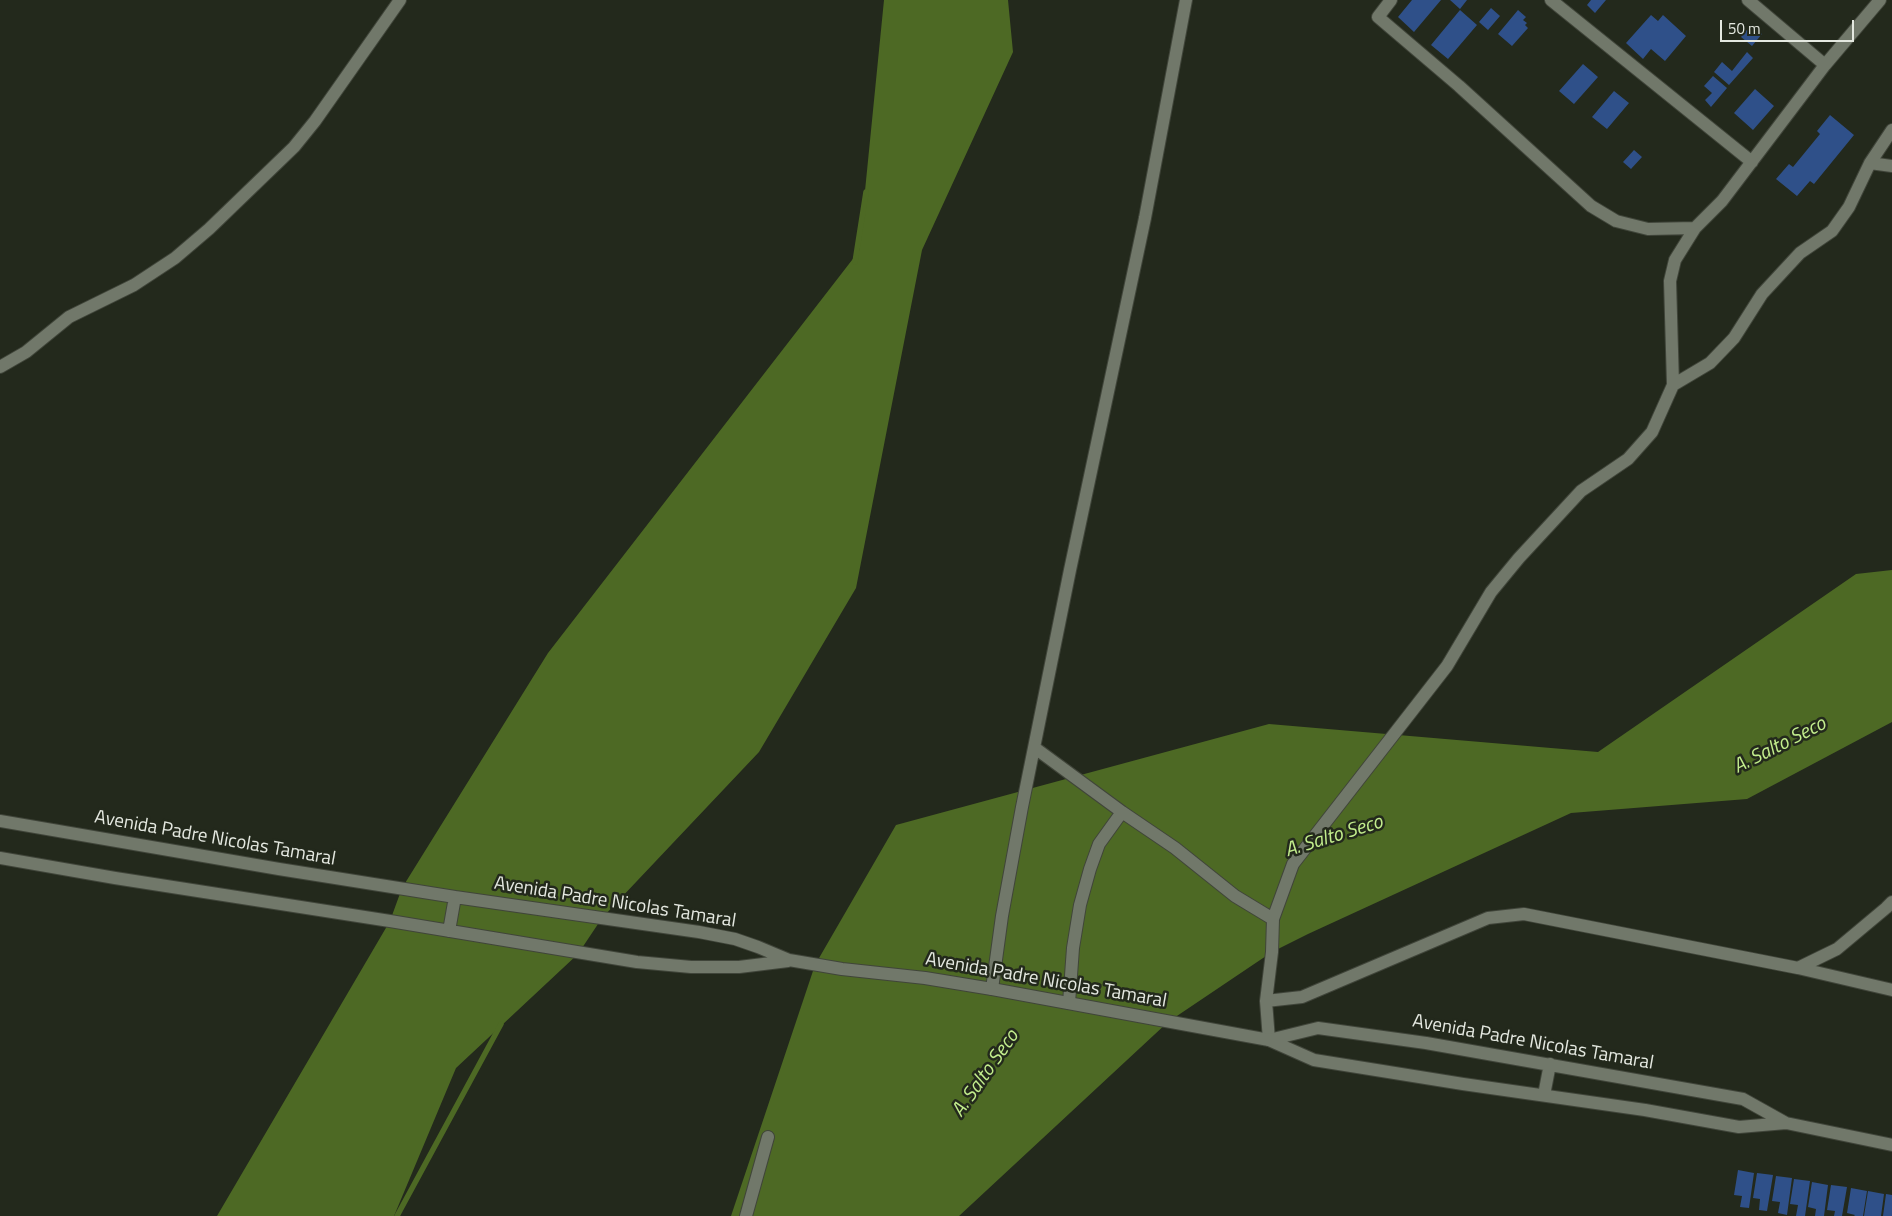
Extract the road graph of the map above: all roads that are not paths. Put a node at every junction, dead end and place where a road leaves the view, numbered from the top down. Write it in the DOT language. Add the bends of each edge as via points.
graph roads {
  1 [pos="400,0"];
  2 [pos="1186,0"];
  3 [pos="1391,0"];
  4 [pos="1551,0"];
  5 [pos="1748,0"];
  6 [pos="1880,0"];
  7 [pos="1825,65"];
  8 [pos="1892,130"];
  9 [pos="1752,162"];
  10 [pos="1870,163"];
  11 [pos="1892,166"];
  12 [pos="1695,228"];
  13 [pos="0,367"];
  14 [pos="1673,385"];
  15 [pos="1035,748"];
  16 [pos="1122,812"];
  17 [pos="0,821"];
  18 [pos="0,858"];
  19 [pos="455,897"];
  20 [pos="1892,902"];
  21 [pos="1272,919"];
  22 [pos="449,931"];
  23 [pos="789,960"];
  24 [pos="1798,968"];
  25 [pos="992,989"];
  26 [pos="1892,990"];
  27 [pos="1266,1001"];
  28 [pos="1068,1003"];
  29 [pos="1269,1040"];
  30 [pos="1550,1064"];
  31 [pos="1544,1094"];
  32 [pos="1786,1123"];
  33 [pos="768,1137"];
  34 [pos="1892,1145"];
  35 [pos="746,1216"];
  1 -- 13 [label="street" via="294,147 209,229 175,258 134,285 70,317 26,352"];
  2 -- 15 [label="street" via="1147,208"];
  3 -- 12 [label="street" via="1378,17 1591,206 1616,221 1648,229"];
  4 -- 9 [label="street"];
  5 -- 7 [label="street"];
  6 -- 7 [label="street"];
  7 -- 9 [label="street"];
  8 -- 10 [label="street"];
  9 -- 12 [label="street" via="1722,201"];
  10 -- 11 [label="street"];
  10 -- 14 [label="street" via="1849,207 1832,231 1800,253 1762,294 1734,338 1710,363"];
  12 -- 14 [label="street" via="1675,260 1670,281"];
  14 -- 21 [label="street" via="1652,432 1628,459 1582,491 1491,592 1447,666 1293,864"];
  15 -- 16 [label="street"];
  15 -- 25 [label="street"];
  16 -- 21 [label="street" via="1175,848 1235,896"];
  16 -- 28 [label="street" via="1099,844 1087,878 1080,905"];
  17 -- 19 [label="street, Avenida Padre Nicolas Tamaral"];
  18 -- 22 [label="street"];
  19 -- 22 [label="street"];
  19 -- 23 [label="street, Avenida Padre Nicolas Tamaral" via="700,932 735,939"];
  20 -- 24 [label="street" via="1837,949"];
  21 -- 27 [label="street"];
  22 -- 23 [label="street" via="578,954 690,968 739,967"];
  23 -- 25 [label="street, Avenida Padre Nicolas Tamaral"];
  24 -- 26 [label="street"];
  24 -- 27 [label="street" via="1524,914 1488,918 1302,997"];
  25 -- 28 [label="street, Avenida Padre Nicolas Tamaral"];
  27 -- 29 [label="street"];
  28 -- 29 [label="street, Avenida Padre Nicolas Tamaral"];
  29 -- 30 [label="street, Avenida Padre Nicolas Tamaral" via="1318,1028"];
  29 -- 31 [label="street, Avenida Padre Nicolas Tamaral" via="1314,1060"];
  30 -- 31 [label="street"];
  30 -- 32 [label="street, Avenida Padre Nicolas Tamaral" via="1744,1099"];
  31 -- 32 [label="street, Avenida Padre Nicolas Tamaral" via="1739,1127"];
  32 -- 34 [label="street, Avenida Padre Nicolas Tamaral"];
  33 -- 35 [label="street"];
}
